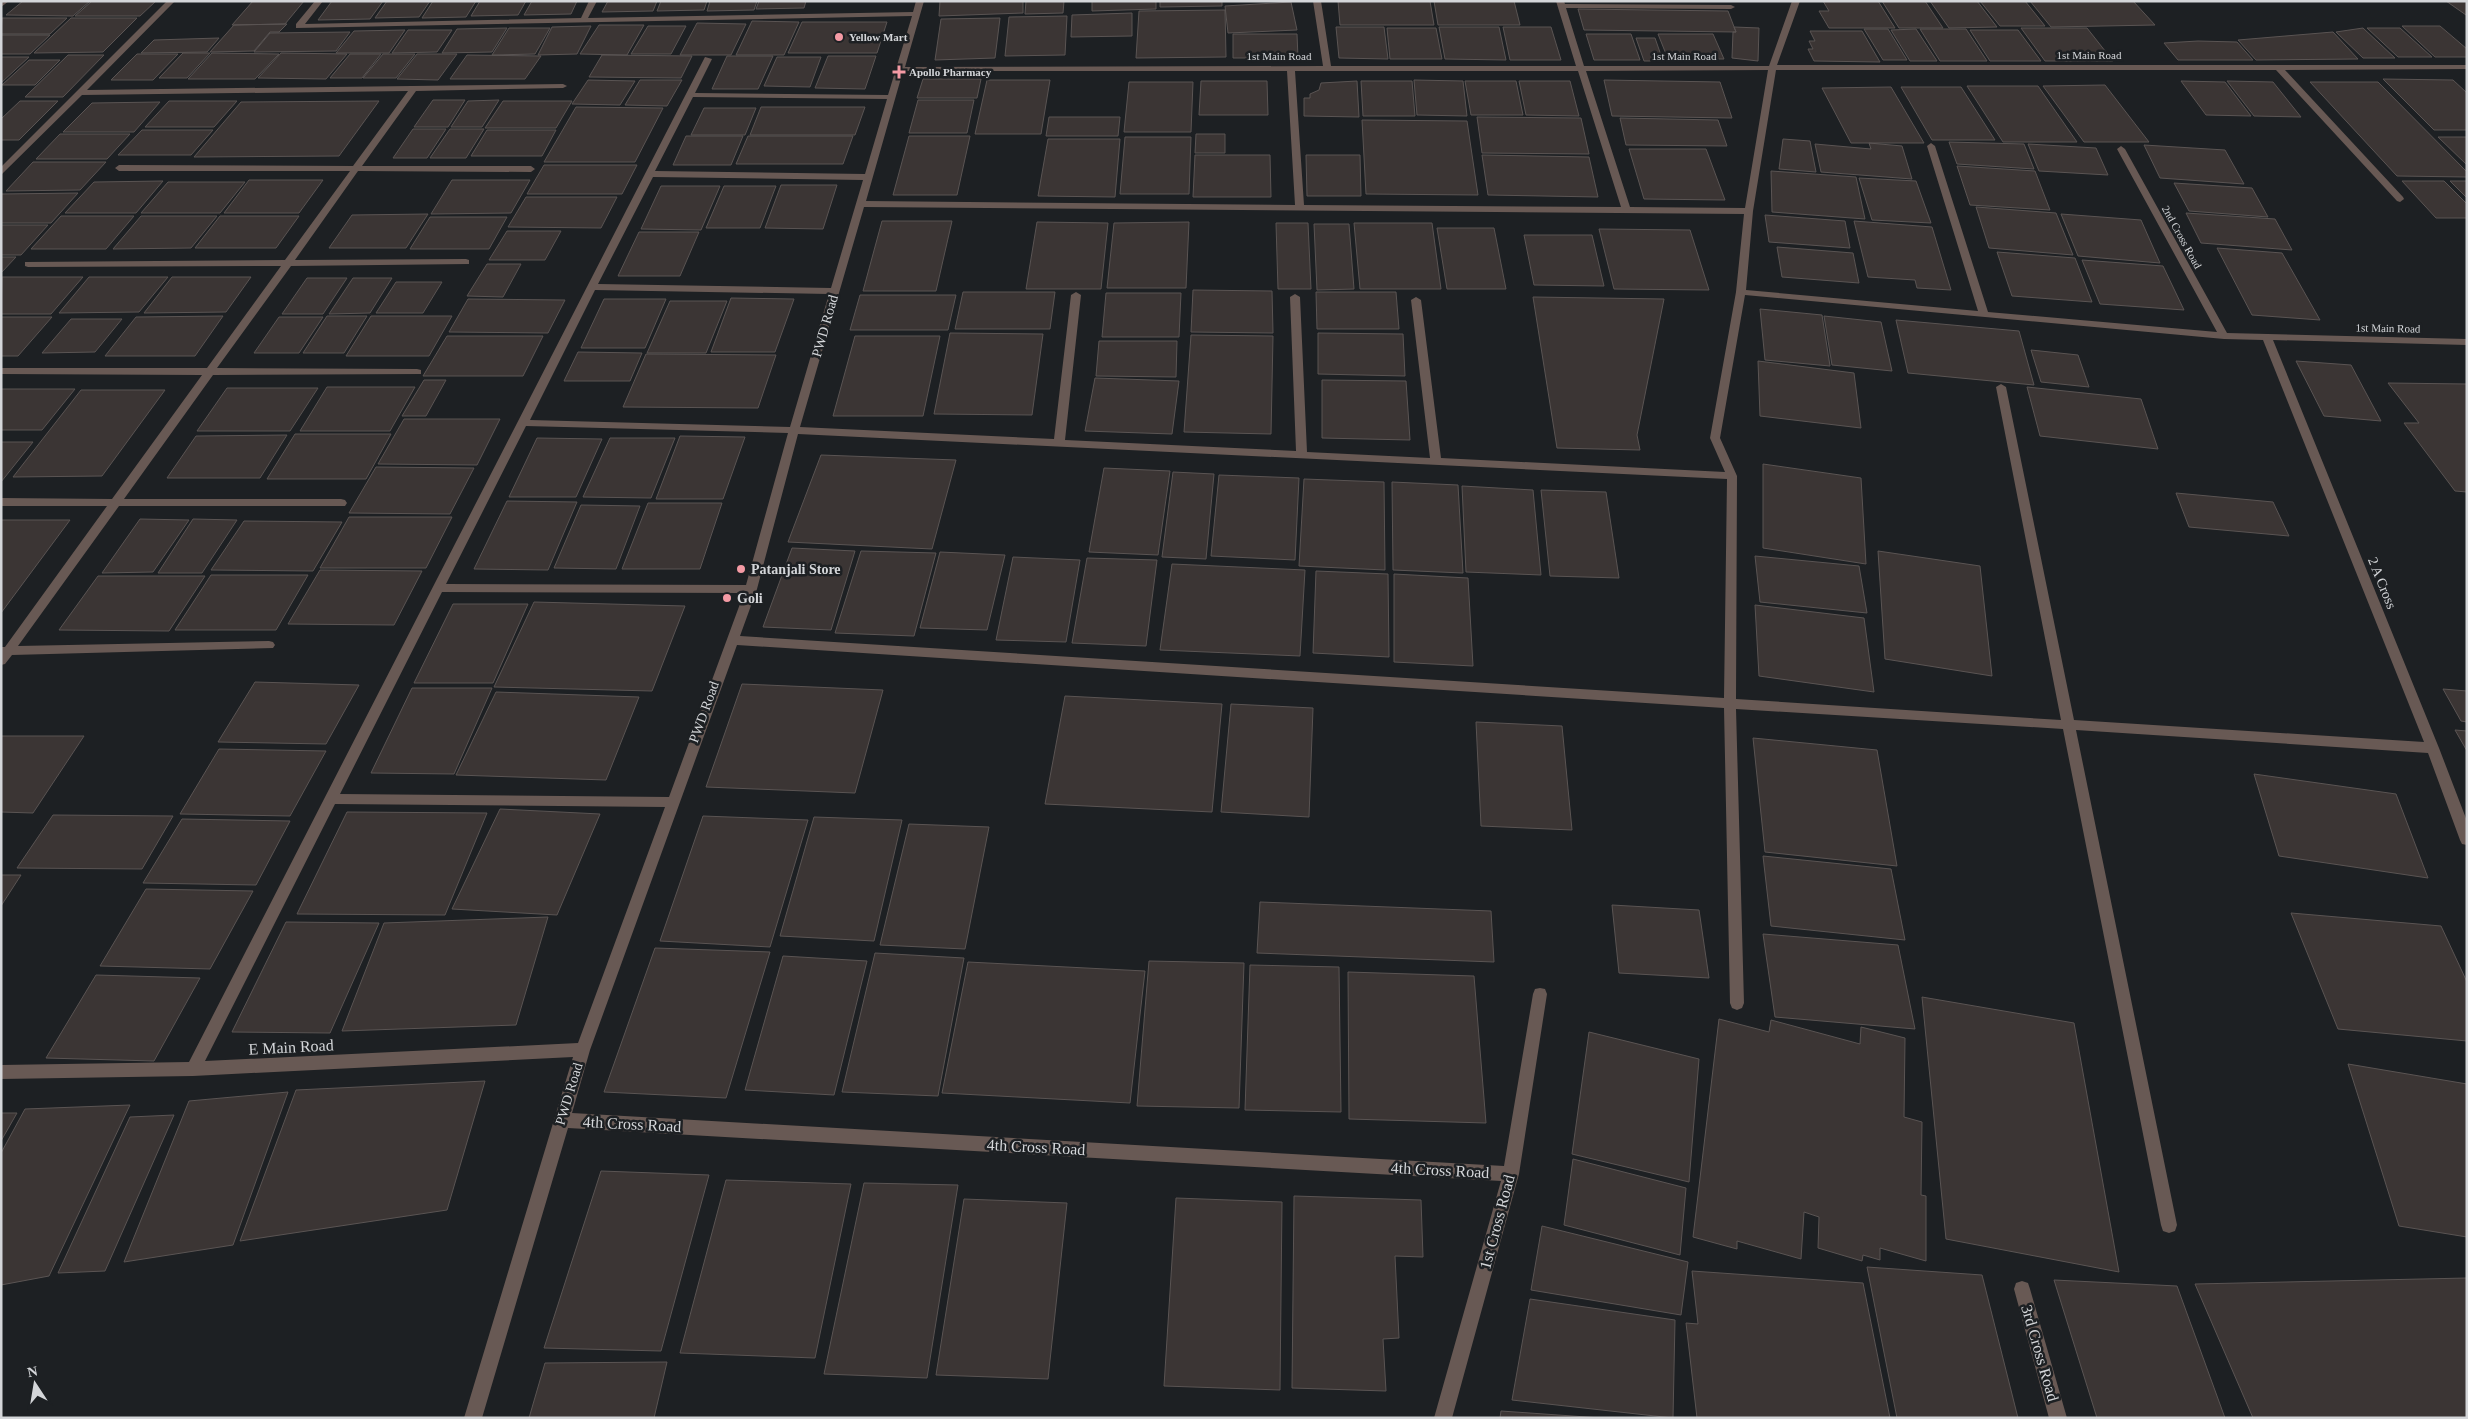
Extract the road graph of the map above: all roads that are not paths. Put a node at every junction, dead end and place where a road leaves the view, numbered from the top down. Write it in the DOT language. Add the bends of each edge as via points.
graph roads {
  1 [pos="5,1"];
  2 [pos="171,1"];
  3 [pos="319,1"];
  4 [pos="593,1"];
  5 [pos="920,1"];
  6 [pos="1317,1"];
  7 [pos="1796,1"];
  8 [pos="1561,3"];
  9 [pos="1,5"];
  10 [pos="1732,6"];
  11 [pos="916,14"];
  12 [pos="583,21"];
  13 [pos="708,59"];
  14 [pos="1291,68"];
  15 [pos="1327,68"];
  16 [pos="1580,68"];
  17 [pos="1772,68"];
  18 [pos="2279,68"];
  19 [pos="2466,68"];
  20 [pos="900,69"];
  21 [pos="563,86"];
  22 [pos="414,88"];
  23 [pos="79,94"];
  24 [pos="690,95"];
  25 [pos="892,97"];
  26 [pos="1931,146"];
  27 [pos="2121,149"];
  28 [pos="119,168"];
  29 [pos="357,168"];
  30 [pos="531,169"];
  31 [pos="1,172"];
  32 [pos="650,174"];
  33 [pos="869,177"];
  34 [pos="2400,199"];
  35 [pos="861,204"];
  36 [pos="1300,208"];
  37 [pos="1626,210"];
  38 [pos="1749,211"];
  39 [pos="466,262"];
  40 [pos="288,263"];
  41 [pos="28,264"];
  42 [pos="592,287"];
  43 [pos="835,291"];
  44 [pos="1741,292"];
  45 [pos="1076,295"];
  46 [pos="1294,296"];
  47 [pos="1416,300"];
  48 [pos="1984,314"];
  49 [pos="2224,336"];
  50 [pos="2267,338"];
  51 [pos="2467,342"];
  52 [pos="1,371"];
  53 [pos="209,372"];
  54 [pos="418,372"];
  55 [pos="2001,388"];
  56 [pos="523,423"];
  57 [pos="794,430"];
  58 [pos="1059,443"];
  59 [pos="1302,455"];
  60 [pos="1436,461"];
  61 [pos="1732,476"];
  62 [pos="1,502"];
  63 [pos="116,502"];
  64 [pos="341,503"];
  65 [pos="439,588"];
  66 [pos="751,589"];
  67 [pos="731,640"];
  68 [pos="269,645"];
  69 [pos="4,654"];
  70 [pos="1730,703"];
  71 [pos="2068,725"];
  72 [pos="2433,748"];
  73 [pos="332,799"];
  74 [pos="672,802"];
  75 [pos="2467,840"];
  76 [pos="1540,994"];
  77 [pos="1737,1003"];
  78 [pos="583,1050"];
  79 [pos="193,1069"];
  80 [pos="1,1072"];
  81 [pos="561,1120"];
  82 [pos="1511,1174"];
  83 [pos="2169,1225"];
  84 [pos="2022,1289"];
  85 [pos="473,1418"];
  86 [pos="1443,1418"];
  87 [pos="2058,1418"];
  1 -- 9 [label="street"];
  2 -- 23 [label="street"];
  3 -- 12 [label="street" via="299,26"];
  4 -- 12 [label="street"];
  5 -- 11 [label="street, PWD Road"];
  6 -- 15 [label="street"];
  7 -- 17 [label="street"];
  8 -- 10 [label="street"];
  8 -- 16 [label="street"];
  11 -- 12 [label="street"];
  11 -- 20 [label="street, PWD Road"];
  13 -- 24 [label="street"];
  14 -- 15 [label="street, 1st Main Road"];
  14 -- 20 [label="street, 1st Main Road"];
  14 -- 36 [label="street"];
  15 -- 16 [label="street, 1st Main Road"];
  16 -- 17 [label="street, 1st Main Road"];
  16 -- 37 [label="street"];
  17 -- 18 [label="street, 1st Main Road"];
  17 -- 38 [label="street"];
  18 -- 19 [label="street, 1st Main Road"];
  18 -- 34 [label="street"];
  20 -- 25 [label="street, PWD Road"];
  21 -- 22 [label="street"];
  22 -- 23 [label="street"];
  22 -- 29 [label="street"];
  23 -- 31 [label="street"];
  24 -- 25 [label="street"];
  24 -- 32 [label="street"];
  25 -- 33 [label="street, PWD Road"];
  26 -- 48 [label="street"];
  27 -- 49 [label="street, 2nd Cross Road"];
  28 -- 29 [label="street"];
  29 -- 30 [label="street"];
  29 -- 40 [label="street"];
  32 -- 33 [label="street"];
  32 -- 42 [label="street"];
  33 -- 35 [label="street, PWD Road"];
  35 -- 36 [label="street"];
  35 -- 43 [label="street, PWD Road"];
  36 -- 37 [label="street"];
  37 -- 38 [label="street"];
  38 -- 44 [label="street"];
  39 -- 40 [label="street"];
  40 -- 41 [label="street"];
  40 -- 53 [label="street"];
  42 -- 43 [label="street"];
  42 -- 56 [label="street"];
  43 -- 57 [label="street, PWD Road"];
  44 -- 48 [label="street, 1st Main Road"];
  44 -- 61 [label="street" via="1715,438"];
  45 -- 58 [label="street"];
  46 -- 59 [label="street"];
  47 -- 60 [label="street"];
  48 -- 49 [label="street, 1st Main Road"];
  49 -- 50 [label="street, 1st Main Road"];
  50 -- 51 [label="street, 1st Main Road"];
  50 -- 72 [label="street, 2 A Cross"];
  52 -- 53 [label="street"];
  53 -- 54 [label="street"];
  53 -- 63 [label="street"];
  55 -- 71 [label="street"];
  56 -- 57 [label="street"];
  56 -- 65 [label="street"];
  57 -- 58 [label="street"];
  57 -- 66 [label="street, PWD Road"];
  58 -- 59 [label="street"];
  59 -- 60 [label="street"];
  60 -- 61 [label="street"];
  61 -- 70 [label="street"];
  62 -- 63 [label="street"];
  63 -- 64 [label="street"];
  63 -- 69 [label="street"];
  65 -- 66 [label="street"];
  65 -- 73 [label="street"];
  66 -- 67 [label="street, PWD Road"];
  67 -- 70 [label="street"];
  67 -- 74 [label="street, PWD Road"];
  68 -- 69 [label="street"];
  70 -- 71 [label="street"];
  70 -- 77 [label="street"];
  71 -- 72 [label="street"];
  71 -- 83 [label="street"];
  72 -- 75 [label="street, 2 A Cross"];
  73 -- 74 [label="street"];
  73 -- 79 [label="street"];
  74 -- 78 [label="street, PWD Road"];
  76 -- 82 [label="street, 1st Cross Road"];
  78 -- 79 [label="street, E Main Road"];
  78 -- 81 [label="street, PWD Road"];
  79 -- 80 [label="street, E Main Road"];
  81 -- 82 [label="street, 4th Cross Road"];
  81 -- 85 [label="street, PWD Road"];
  82 -- 86 [label="street, 1st Cross Road"];
  84 -- 87 [label="street, 3rd Cross Road"];
}
